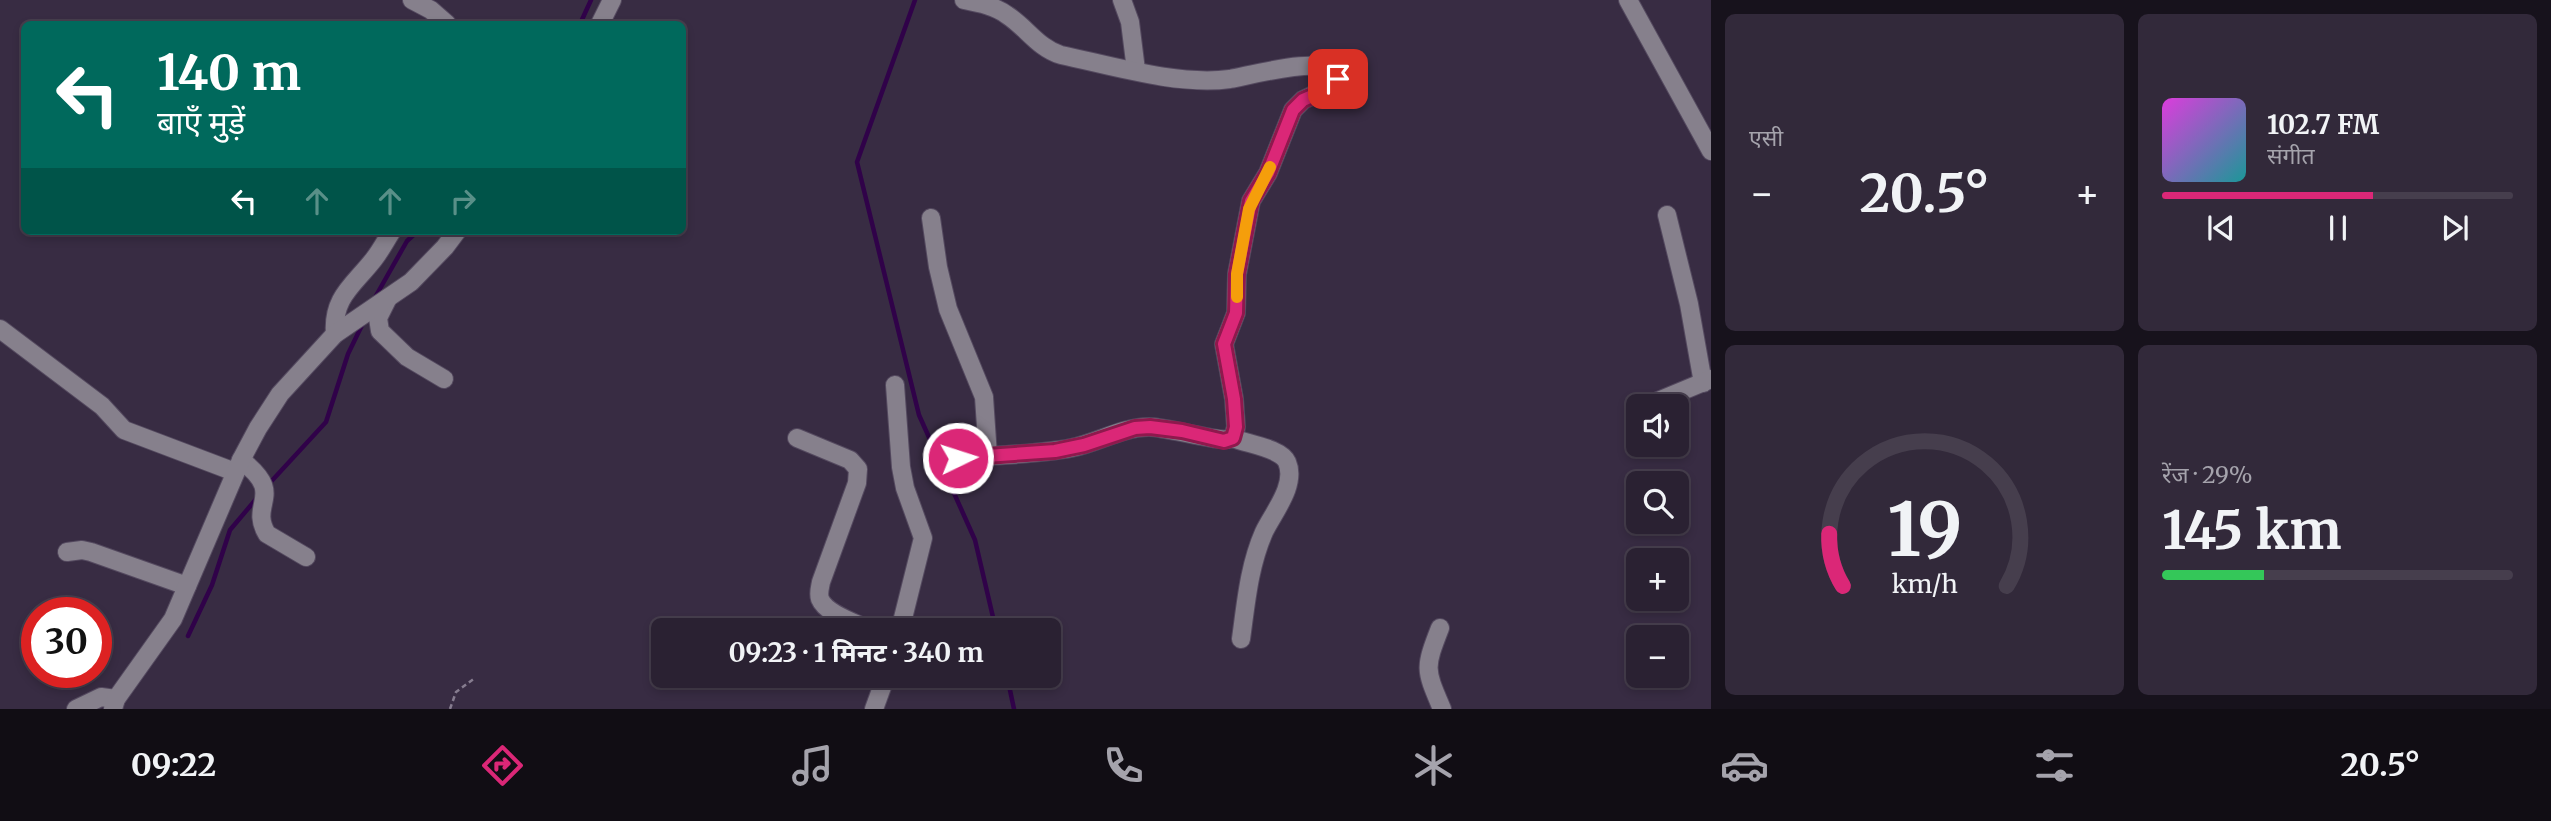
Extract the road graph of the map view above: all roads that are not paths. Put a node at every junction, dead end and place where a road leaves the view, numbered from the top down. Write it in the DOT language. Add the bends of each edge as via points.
graph roads {
  1 [pos="412,0"];
  2 [pos="612,0"];
  3 [pos="964,0"];
  4 [pos="1007,0"];
  5 [pos="1122,0"];
  6 [pos="1628,0"];
  7 [pos="984,5"];
  8 [pos="444,21"];
  9 [pos="602,21"];
  10 [pos="1136,70"];
  11 [pos="1711,151"];
  12 [pos="1667,215"];
  13 [pos="931,218"];
  14 [pos="389,235"];
  15 [pos="454,235"];
  16 [pos="388,298"];
  17 [pos="0,329"];
  18 [pos="335,334"];
  19 [pos="444,379"];
  20 [pos="1707,381"];
  21 [pos="895,385"];
  22 [pos="1675,394"];
  23 [pos="797,438"];
  24 [pos="1233,438"];
  25 [pos="988,456"];
  26 [pos="958,458"];
  27 [pos="238,466"];
  28 [pos="67,552"];
  29 [pos="306,557"];
  30 [pos="187,586"];
  31 [pos="847,618"];
  32 [pos="903,618"];
  33 [pos="1440,628"];
  34 [pos="1241,639"];
  35 [pos="882,688"];
  36 [pos="115,704"];
  37 [pos="76,709"];
  38 [pos="874,709"];
  39 [pos="1442,709"];
  1 -- 8 [label="street"];
  2 -- 9 [label="street"];
  3 -- 7 [label="street"];
  4 -- 7 [label="street"];
  5 -- 10 [label="street" via="1130,22"];
  6 -- 11 [label="street"];
  7 -- 10 [label="street" via="1009,16 1050,52"];
  10 -- 24 [label="street" via="1209,80 1318,66 1338,75 1334,85 1293,110 1268,173 1251,201 1237,274 1236,313 1224,344 1234,399"];
  12 -- 20 [label="street"];
  13 -- 25 [label="street" via="948,309 982,388"];
  14 -- 18 [label="street" via="339,301"];
  15 -- 16 [label="street" via="420,275"];
  16 -- 18 [label="street"];
  16 -- 19 [label="street" via="378,318 380,331 407,356"];
  17 -- 27 [label="street" via="102,405 124,430"];
  18 -- 27 [label="street" via="280,394"];
  20 -- 22 [label="street"];
  21 -- 32 [label="street" via="901,467 923,538"];
  23 -- 31 [label="street" via="850,460 858,469 819,594 829,609"];
  24 -- 25 [label="street" via="1224,441 1182,431 1135,428 1072,448"];
  24 -- 34 [label="street" via="1278,453 1288,465 1286,491 1263,533 1253,564"];
  25 -- 26 [label="street"];
  27 -- 29 [label="street" via="260,477 265,488 262,520 267,534"];
  27 -- 30 [label="street"];
  28 -- 30 [label="street" via="91,552"];
  30 -- 36 [label="street" via="173,619"];
  33 -- 39 [label="street" via="1427,673"];
  35 -- 38 [label="street"];
  36 -- 37 [label="street" via="101,697"];
}
